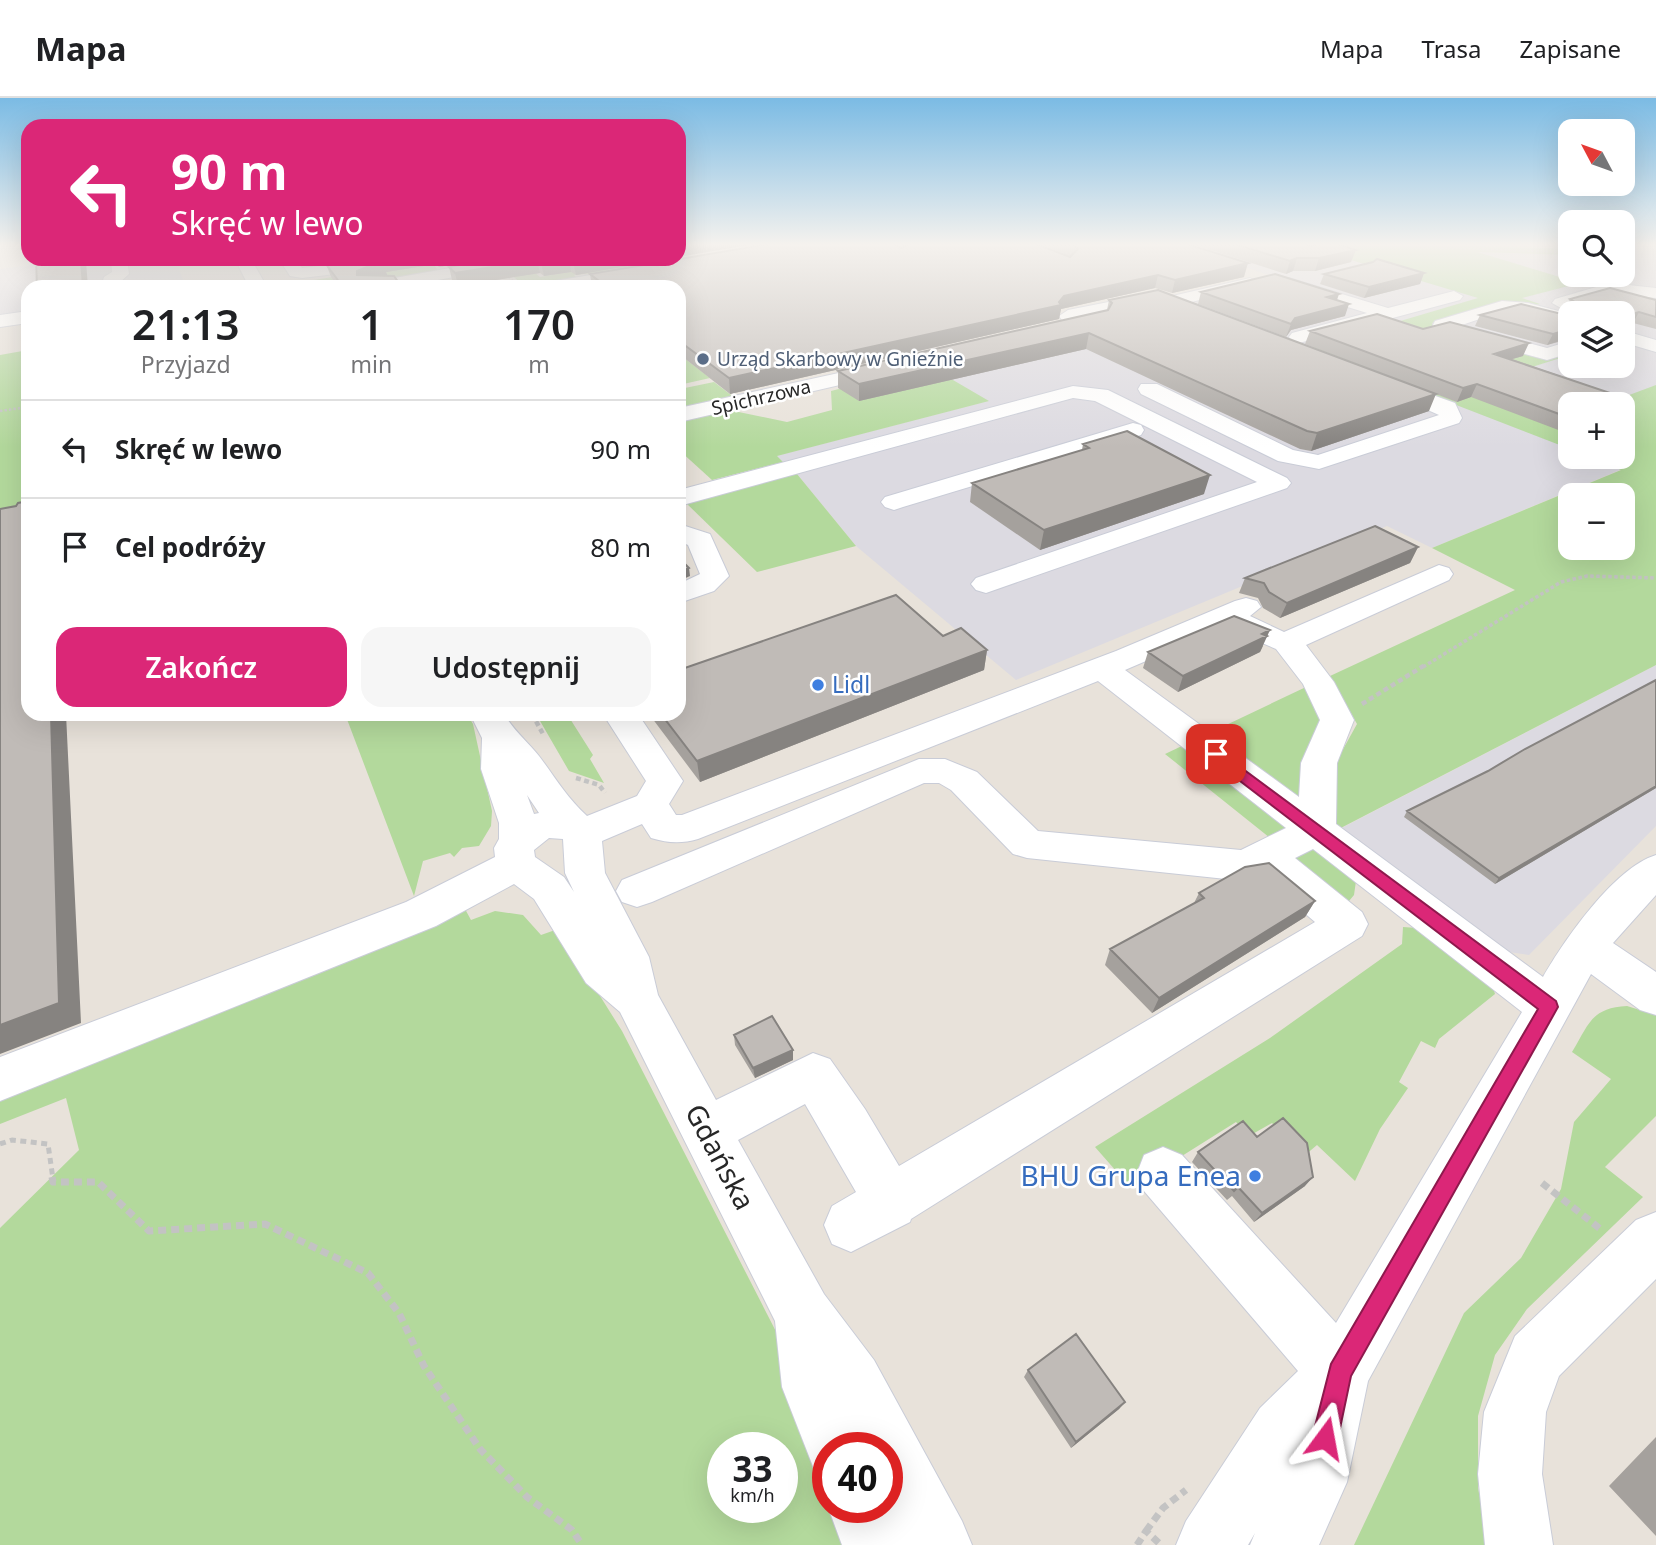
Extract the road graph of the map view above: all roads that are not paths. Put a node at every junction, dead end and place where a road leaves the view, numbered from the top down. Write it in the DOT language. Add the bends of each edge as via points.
graph roads {
  1 [pos="1131,312"];
  2 [pos="1381,312"];
  3 [pos="1397,312"];
  4 [pos="1483,312"];
  5 [pos="1538,312"];
  6 [pos="1541,312"];
  7 [pos="1388,314"];
  8 [pos="1558,317"];
  9 [pos="21,318"];
  10 [pos="0,321"];
  11 [pos="1519,322"];
  12 [pos="1635,322"];
  13 [pos="1049,330"];
  14 [pos="1558,334"];
  15 [pos="1635,338"];
  16 [pos="1654,340"];
  17 [pos="1297,346"];
  18 [pos="1558,350"];
  19 [pos="905,364"];
  20 [pos="1371,379"];
  21 [pos="1149,389"];
  22 [pos="686,414"];
  23 [pos="1157,423"];
  24 [pos="686,496"];
  25 [pos="894,502"];
  26 [pos="686,535"];
  27 [pos="1439,575"];
  28 [pos="986,584"];
  29 [pos="686,591"];
  30 [pos="1287,642"];
  31 [pos="1102,668"];
  32 [pos="625,721"];
  33 [pos="494,726"];
  34 [pos="650,805"];
  35 [pos="1316,830"];
  36 [pos="578,838"];
  37 [pos="1265,856"];
  38 [pos="522,859"];
  39 [pos="1656,870"];
  40 [pos="637,891"];
  41 [pos="1584,946"];
  42 [pos="1656,996"];
  43 [pos="636,998"];
  44 [pos="1549,1007"];
  45 [pos="0,1079"];
  46 [pos="706,1130"];
  47 [pos="1163,1173"];
  48 [pos="1631,1237"];
  49 [pos="803,1315"];
  50 [pos="1339,1373"];
  51 [pos="830,1432"];
  52 [pos="879,1432"];
  53 [pos="903,1478"];
  54 [pos="868,1523"];
  55 [pos="877,1545"];
  56 [pos="938,1545"];
  57 [pos="1210,1545"];
  58 [pos="1284,1545"];
  59 [pos="1519,1545"];
  1 -- 13 [label="street"];
  2 -- 7 [label="street"];
  3 -- 7 [label="street"];
  4 -- 11 [label="street"];
  4 -- 18 [label="street" via="1442,325 1546,354"];
  5 -- 6 [label="street"];
  6 -- 8 [label="street"];
  6 -- 11 [label="street"];
  7 -- 17 [label="street"];
  9 -- 10 [label="street"];
  11 -- 14 [label="street"];
  12 -- 16 [label="street"];
  15 -- 16 [label="street"];
  19 -- 22 [label="street, Spichrzowa" via="824,383 819,402 787,412 738,403"];
  20 -- 21 [label="street" via="1447,408 1451,418 1319,462 1286,456"];
  23 -- 24 [label="street" via="1100,395 1073,392"];
  23 -- 25 [label="street"];
  23 -- 28 [label="street" via="1278,483"];
  26 -- 29 [label="street" via="700,540 715,576"];
  27 -- 30 [label="street"];
  30 -- 31 [label="street" via="1272,638 1236,612"];
  30 -- 35 [label="street" via="1318,682 1337,720 1319,763"];
  31 -- 34 [label="street" via="684,829 665,828"];
  31 -- 35 [label="street"];
  32 -- 34 [label="street" via="664,781"];
  33 -- 36 [label="street, Gdańska"];
  33 -- 38 [label="street, Gdańska" via="499,769 518,823"];
  34 -- 36 [label="street"];
  35 -- 37 [label="street"];
  35 -- 44 [label="street"];
  36 -- 38 [label="street" via="566,869 543,875"];
  36 -- 43 [label="street, Gdańska" via="585,873 627,957"];
  37 -- 40 [label="street" via="1245,866 1027,844 964,781 946,771 919,771"];
  37 -- 46 [label="street" via="1347,924 871,1214 847,1126 813,1075"];
  38 -- 43 [label="street, Gdańska" via="549,888 602,970"];
  38 -- 45 [label="street" via="421,914"];
  39 -- 41 [label="street"];
  41 -- 42 [label="street"];
  41 -- 44 [label="street"];
  43 -- 46 [label="street, Gdańska"];
  44 -- 50 [label="street"];
  46 -- 49 [label="street, Gdańska"];
  47 -- 50 [label="street"];
  48 -- 59 [label="street" via="1536,1357 1515,1412 1510,1474"];
  49 -- 51 [label="street, Gdańska" via="813,1387"];
  49 -- 52 [label="street, Gdańska" via="853,1381"];
  50 -- 57 [label="street" via="1282,1430"];
  50 -- 58 [label="street" via="1315,1482"];
  53 -- 56 [label="street, Gdańska"];
  54 -- 55 [label="street"];
}
